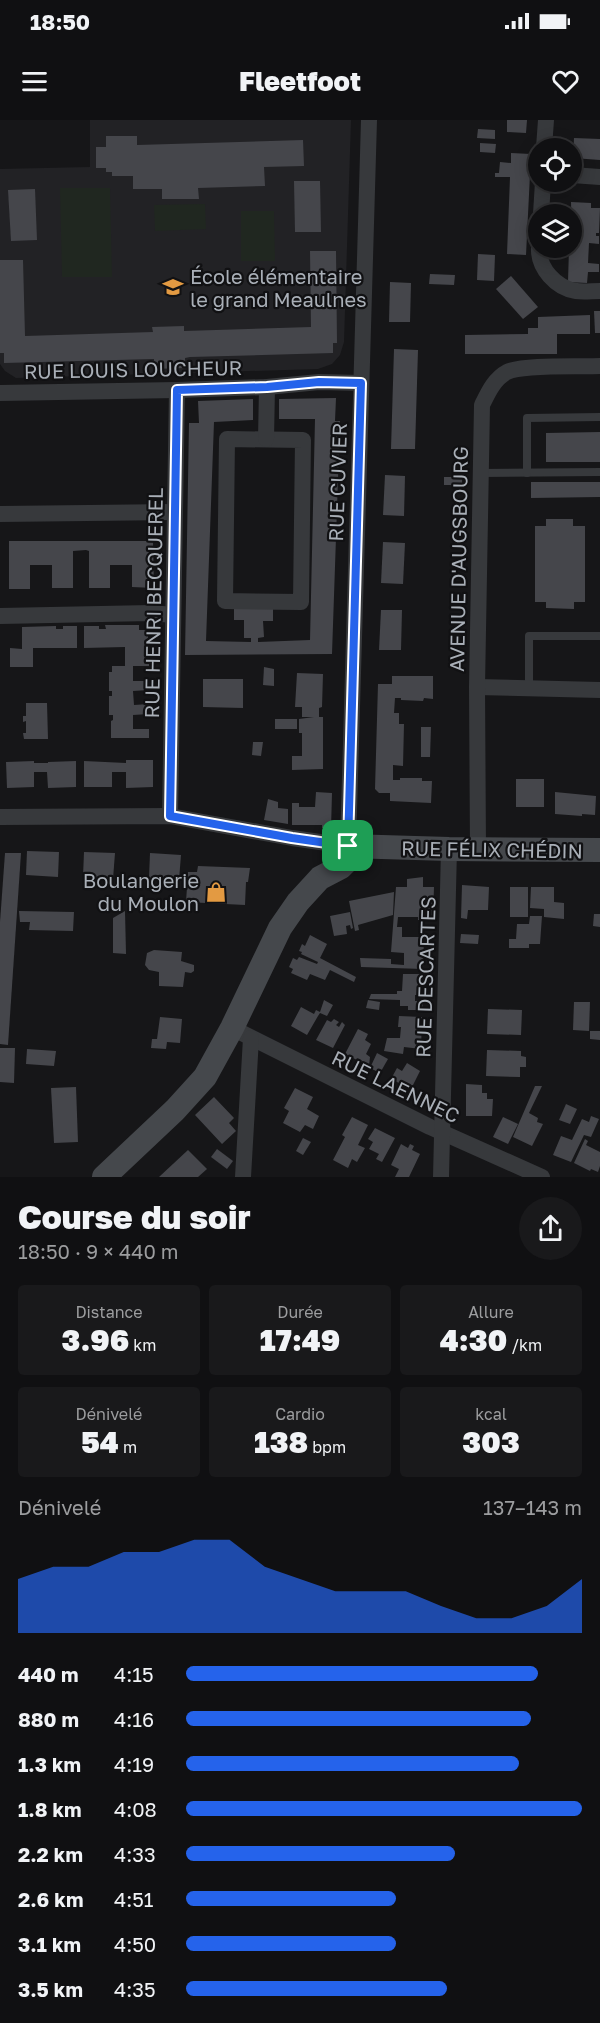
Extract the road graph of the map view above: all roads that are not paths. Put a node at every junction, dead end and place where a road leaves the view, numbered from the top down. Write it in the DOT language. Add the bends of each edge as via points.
graph roads {
  1 [pos="369,120"];
  2 [pos="546,120"];
  3 [pos="545,138"];
  4 [pos="582,176"];
  5 [pos="600,177"];
  6 [pos="540,258"];
  7 [pos="600,291"];
  8 [pos="600,366"];
  9 [pos="361,383"];
  10 [pos="267,387"];
  11 [pos="177,390"];
  12 [pos="0,393"];
  13 [pos="600,417"];
  14 [pos="266,440"];
  15 [pos="600,472"];
  16 [pos="480,473"];
  17 [pos="527,473"];
  18 [pos="175,512"];
  19 [pos="0,514"];
  20 [pos="173,615"];
  21 [pos="0,616"];
  22 [pos="600,636"];
  23 [pos="477,687"];
  24 [pos="529,688"];
  25 [pos="600,690"];
  26 [pos="170,816"];
  27 [pos="0,817"];
  28 [pos="348,846"];
  29 [pos="449,849"];
  30 [pos="478,849"];
  31 [pos="600,850"];
  32 [pos="241,1033"];
  33 [pos="442,1132"];
  34 [pos="104,1177"];
  35 [pos="243,1177"];
  36 [pos="441,1177"];
  37 [pos="542,1177"];
  1 -- 9 [label="street, RUE CUVIER"];
  2 -- 3 [label="street"];
  4 -- 5 [label="street"];
  6 -- 7 [label="street" via="545,271 559,284 575,291"];
  8 -- 16 [label="street, AVENUE D'AUGSBOURG" via="507,372 492,385 482,405"];
  9 -- 10 [label="street, RUE LOUIS LOUCHEUR"];
  9 -- 28 [label="street, RUE CUVIER"];
  10 -- 11 [label="street, RUE LOUIS LOUCHEUR"];
  10 -- 14 [label="street, RUE LOUIS LOUCHEUR"];
  11 -- 12 [label="street, RUE LOUIS LOUCHEUR"];
  11 -- 18 [label="street, RUE HENRI BECQUEREL"];
  13 -- 17 [label="lane" via="526,418"];
  14 -- 14 [label="street" via="303,440 301,602 225,601 227,439"];
  15 -- 17 [label="lane"];
  16 -- 17 [label="lane"];
  16 -- 23 [label="street, AVENUE D'AUGSBOURG"];
  18 -- 19 [label="street"];
  18 -- 20 [label="street, RUE HENRI BECQUEREL"];
  20 -- 21 [label="street"];
  20 -- 26 [label="street, RUE HENRI BECQUEREL"];
  22 -- 24 [label="lane" via="529,636"];
  23 -- 24 [label="street"];
  23 -- 30 [label="street, AVENUE D'AUGSBOURG"];
  24 -- 25 [label="street"];
  26 -- 27 [label="street"];
  26 -- 28 [label="street"];
  28 -- 29 [label="street, RUE FÉLIX CHÉDIN"];
  28 -- 32 [label="street" via="346,862 320,878 280,928"];
  29 -- 30 [label="street, RUE FÉLIX CHÉDIN"];
  29 -- 33 [label="street, RUE DESCARTES"];
  30 -- 31 [label="street, RUE FÉLIX CHÉDIN"];
  32 -- 33 [label="street, RUE LAENNEC"];
  32 -- 34 [label="street" via="175,1110"];
  32 -- 35 [label="street"];
  33 -- 36 [label="street, RUE DESCARTES"];
  33 -- 37 [label="street, RUE LAENNEC"];
}
